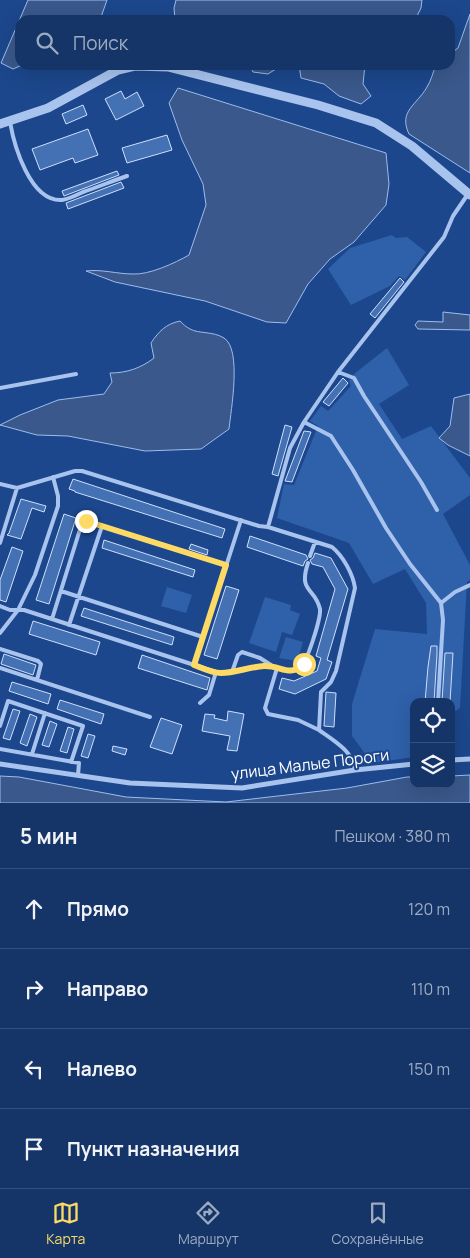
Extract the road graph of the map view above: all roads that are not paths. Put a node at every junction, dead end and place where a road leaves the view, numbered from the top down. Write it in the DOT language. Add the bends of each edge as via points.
graph roads {
  1 [pos="118,70"];
  2 [pos="180,70"];
  3 [pos="10,122"];
  4 [pos="0,124"];
  5 [pos="127,176"];
  6 [pos="469,195"];
  7 [pos="338,372"];
  8 [pos="76,374"];
  9 [pos="0,388"];
  10 [pos="304,422"];
  11 [pos="53,477"];
  12 [pos="0,484"];
  13 [pos="17,488"];
  14 [pos="438,510"];
  15 [pos="241,520"];
  16 [pos="102,526"];
  17 [pos="268,527"];
  18 [pos="315,542"];
  19 [pos="0,543"];
  20 [pos="310,556"];
  21 [pos="308,562"];
  22 [pos="226,565"];
  23 [pos="470,585"];
  24 [pos="60,591"];
  25 [pos="79,597"];
  26 [pos="441,603"];
  27 [pos="0,606"];
  28 [pos="18,610"];
  29 [pos="52,619"];
  30 [pos="0,622"];
  31 [pos="5,625"];
  32 [pos="69,625"];
  33 [pos="0,633"];
  34 [pos="203,637"];
  35 [pos="0,649"];
  36 [pos="194,665"];
  37 [pos="272,666"];
  38 [pos="0,668"];
  39 [pos="278,668"];
  40 [pos="216,672"];
  41 [pos="232,672"];
  42 [pos="37,680"];
  43 [pos="438,698"];
  44 [pos="200,703"];
  45 [pos="45,714"];
  46 [pos="150,717"];
  47 [pos="0,726"];
  48 [pos="319,730"];
  49 [pos="0,749"];
  50 [pos="32,754"];
  51 [pos="470,759"];
  52 [pos="455,760"];
  53 [pos="71,762"];
  54 [pos="0,764"];
  55 [pos="410,764"];
  56 [pos="355,770"];
  57 [pos="78,774"];
  1 -- 3 [label="street" via="48,108"];
  2 -- 6 [label="street" via="376,123 412,146"];
  3 -- 4 [label="street"];
  3 -- 5 [label="lane" via="22,164 31,179 49,197 64,200"];
  6 -- 7 [label="lane" via="452,216 444,237"];
  7 -- 10 [label="lane"];
  7 -- 14 [label="lane" via="354,378"];
  8 -- 9 [label="lane"];
  10 -- 17 [label="lane" via="290,448"];
  10 -- 26 [label="lane" via="331,436 386,528"];
  11 -- 13 [label="lane"];
  11 -- 15 [label="lane" via="82,471"];
  11 -- 28 [label="lane" via="58,506 35,575"];
  12 -- 13 [label="lane"];
  13 -- 19 [label="lane"];
  15 -- 17 [label="lane"];
  15 -- 22 [label="lane"];
  16 -- 22 [label="lane"];
  16 -- 24 [label="lane" via="86,521 82,523"];
  16 -- 25 [label="lane"];
  17 -- 18 [label="lane"];
  18 -- 20 [label="lane"];
  18 -- 48 [label="lane" via="339,552 355,588 336,671 321,692"];
  21 -- 39 [label="lane" via="304,582 318,605 320,617 304,664 298,670"];
  22 -- 34 [label="lane"];
  23 -- 26 [label="lane"];
  24 -- 25 [label="lane"];
  24 -- 29 [label="lane"];
  25 -- 32 [label="lane"];
  25 -- 34 [label="lane"];
  26 -- 43 [label="lane"];
  27 -- 28 [label="lane"];
  28 -- 29 [label="lane"];
  28 -- 31 [label="lane"];
  29 -- 32 [label="lane"];
  30 -- 31 [label="lane"];
  31 -- 33 [label="lane"];
  32 -- 36 [label="lane"];
  34 -- 36 [label="lane"];
  35 -- 42 [label="lane" via="38,661 41,668"];
  36 -- 40 [label="lane"];
  37 -- 39 [label="lane"];
  37 -- 41 [label="lane"];
  37 -- 41 [label="lane" via="242,652"];
  38 -- 42 [label="lane"];
  39 -- 48 [label="lane" via="265,708 268,714 298,720"];
  40 -- 41 [label="lane"];
  40 -- 44 [label="lane" via="209,695"];
  42 -- 46 [label="lane"];
  45 -- 47 [label="lane" via="8,701"];
  45 -- 50 [label="lane"];
  45 -- 53 [label="lane" via="83,726"];
  48 -- 56 [label="lane" via="346,751"];
  49 -- 50 [label="lane"];
  50 -- 53 [label="lane"];
  51 -- 52 [label="street"];
  53 -- 57 [label="lane" via="79,763"];
  54 -- 57 [label="street, улица Малые Пороги"];
  55 -- 56 [label="street, улица Малые Пороги"];
  56 -- 57 [label="street, улица Малые Пороги" via="242,788 130,782"];
}
